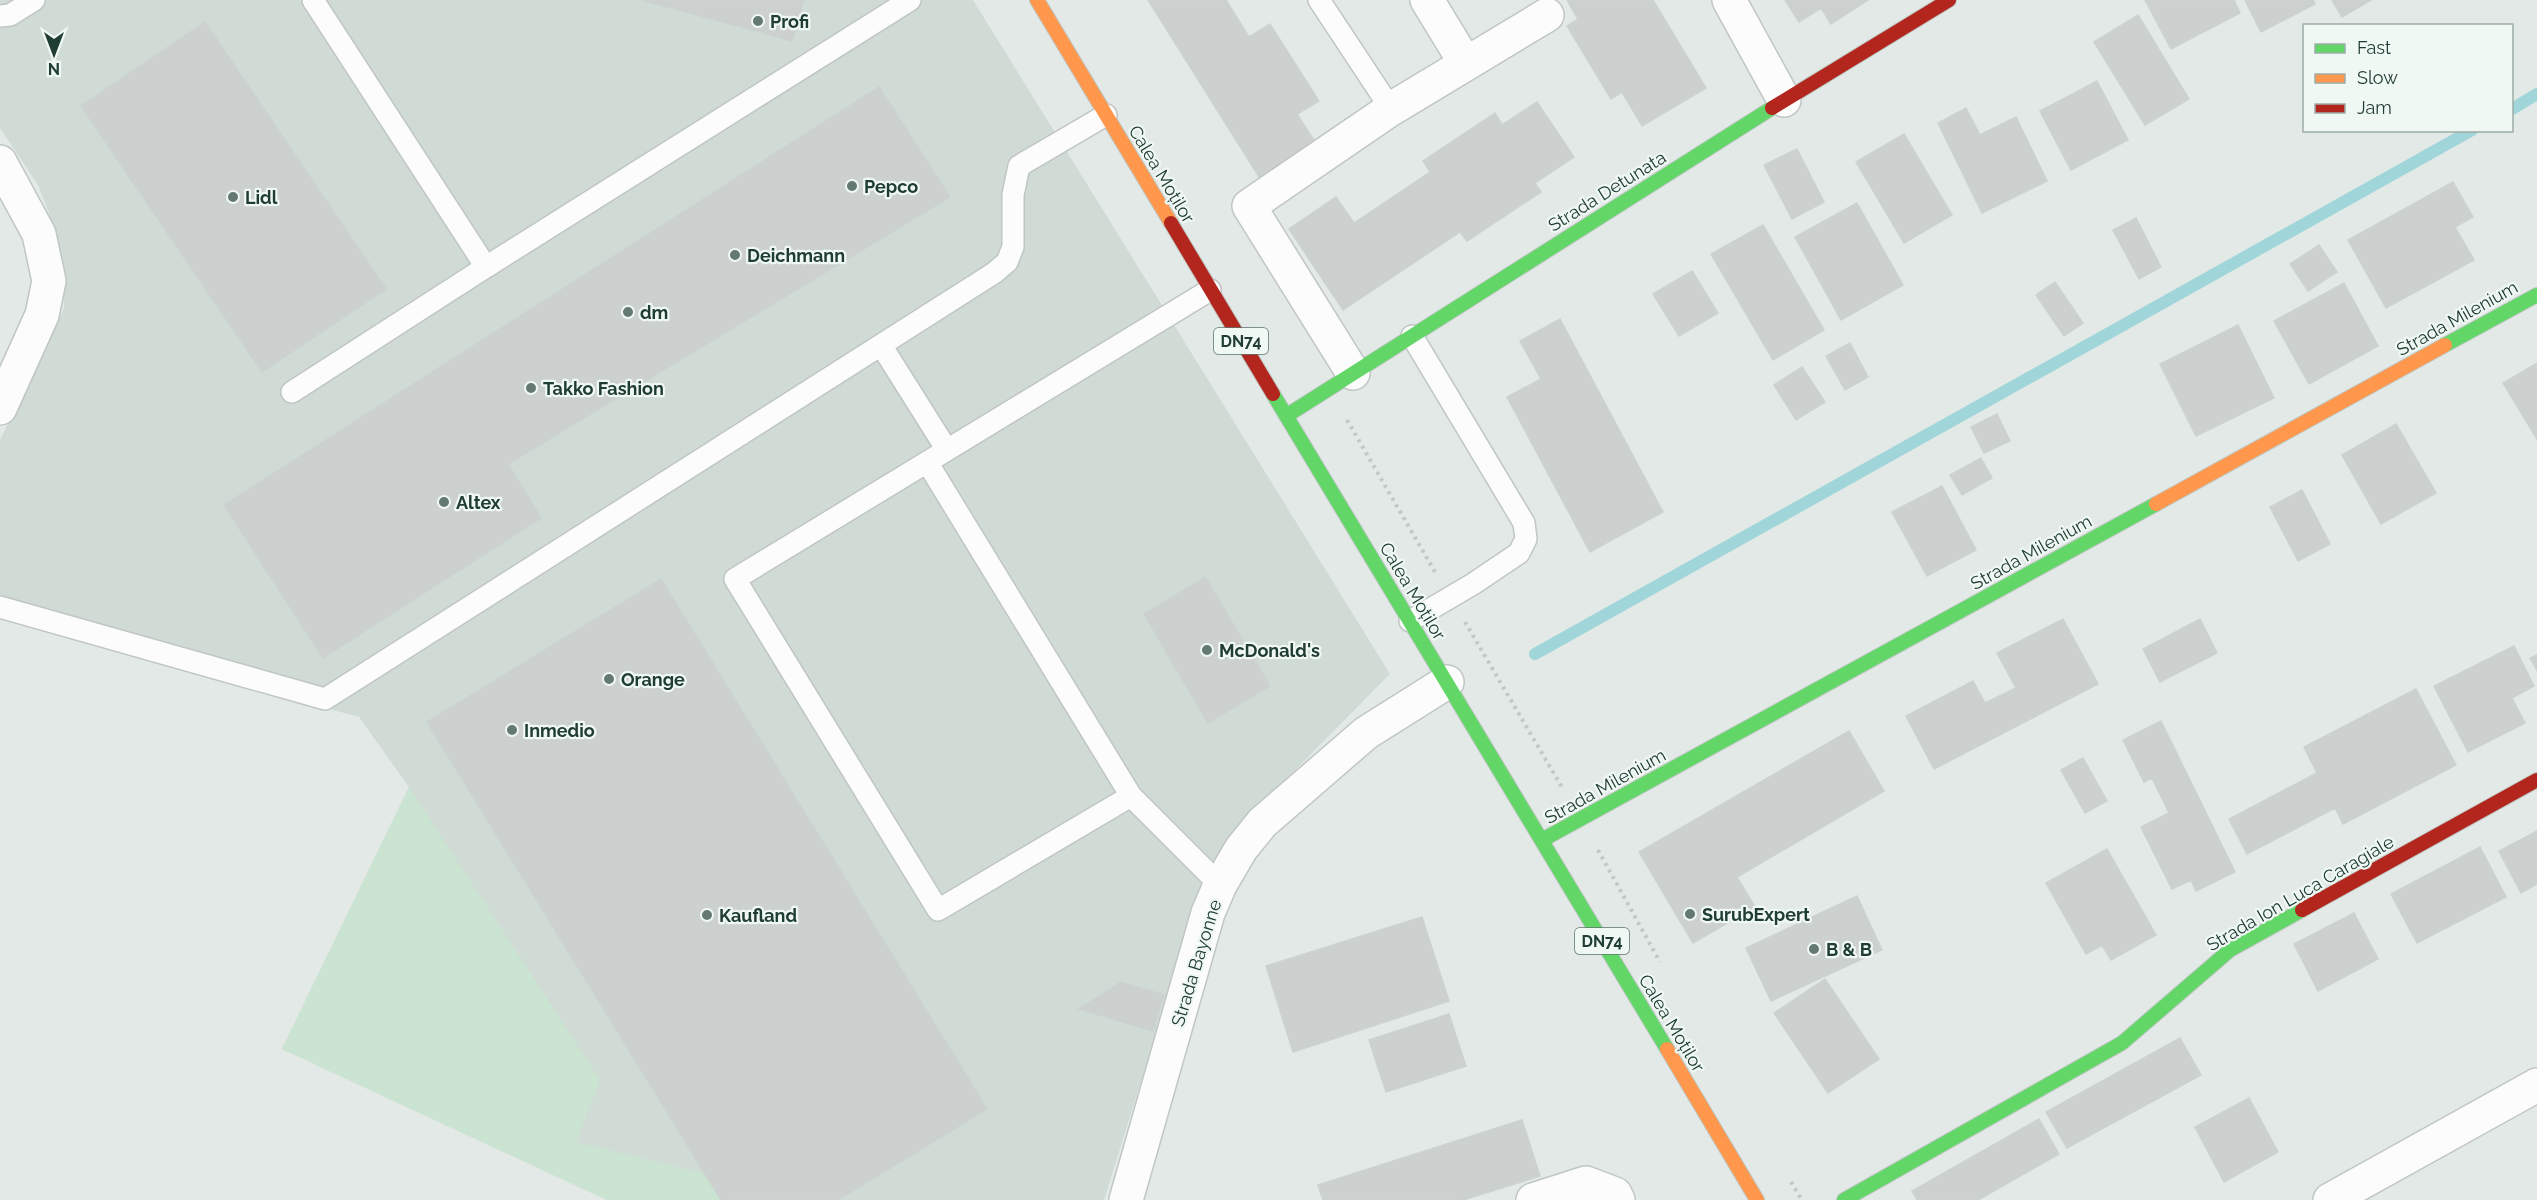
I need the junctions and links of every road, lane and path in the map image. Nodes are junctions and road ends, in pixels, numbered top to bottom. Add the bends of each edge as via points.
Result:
1 (34, 0) edge
2 (313, 0) edge
3 (910, 0) edge
4 (1037, 0) edge
5 (1319, 0) edge
6 (1426, 0) edge
7 (1729, 0) edge
8 (1949, 0) edge
9 (1547, 15) dead end
10 (0, 16) edge
11 (1466, 64) junction
12 (1784, 100) junction
13 (1391, 109) junction
14 (1106, 115) junction
15 (0, 162) edge
16 (486, 267) junction
17 (1210, 290) junction
18 (2537, 295) edge
19 (1412, 336) junction
20 (881, 345) junction
21 (1353, 373) junction
22 (292, 392) dead end
23 (0, 408) edge
24 (1286, 416) junction
25 (947, 450) junction
26 (927, 462) junction
27 (0, 607) edge
28 (1410, 621) junction
29 (1447, 682) junction
30 (2537, 780) edge
31 (1131, 796) junction
32 (1542, 840) junction
33 (1220, 885) junction
34 (2537, 1084) edge
35 (1126, 1200) edge
36 (1533, 1200) edge
37 (1618, 1200) edge
38 (1757, 1200) edge
39 (1844, 1200) edge
40 (2330, 1200) edge

1 - 10 lane via 10,15
2 - 16 lane
3 - 16 lane
4 - 14 street, Calea Moților / DN74
5 - 13 lane
6 - 11 street
7 - 12 street
8 - 12 street, Strada Detunata
9 - 11 street
11 - 13 street
12 - 19 street, Strada Detunata
13 - 21 street via 1249,206
14 - 17 street, Calea Moților / DN74
14 - 20 lane via 1019,166 1013,195 1012,247 1007,262
15 - 23 street via 39,234 49,281 42,315
16 - 22 lane
17 - 24 street, Calea Moților / DN74
17 - 25 lane
18 - 32 street, Strada Milenium
19 - 21 street, Strada Detunata
19 - 28 lane via 1524,523 1526,539 1519,553
20 - 25 lane
20 - 27 lane via 325,699
21 - 24 street, Strada Detunata
24 - 28 street, Calea Moților / DN74
25 - 26 lane
26 - 31 lane
26 - 31 lane via 735,579 793,674 938,910
28 - 29 street, Calea Moților / DN74
29 - 32 street, Calea Moților / DN74
29 - 33 street, Strada Bayonne via 1366,733 1318,772 1262,823
30 - 39 street, Strada Ion Luca Caragiale via 2230,950 2122,1043
31 - 33 lane
32 - 38 street, Calea Moților / DN74
33 - 35 street, Strada Bayonne via 1198,947
34 - 40 street
36 - 37 street via 1586,1183 1615,1194

